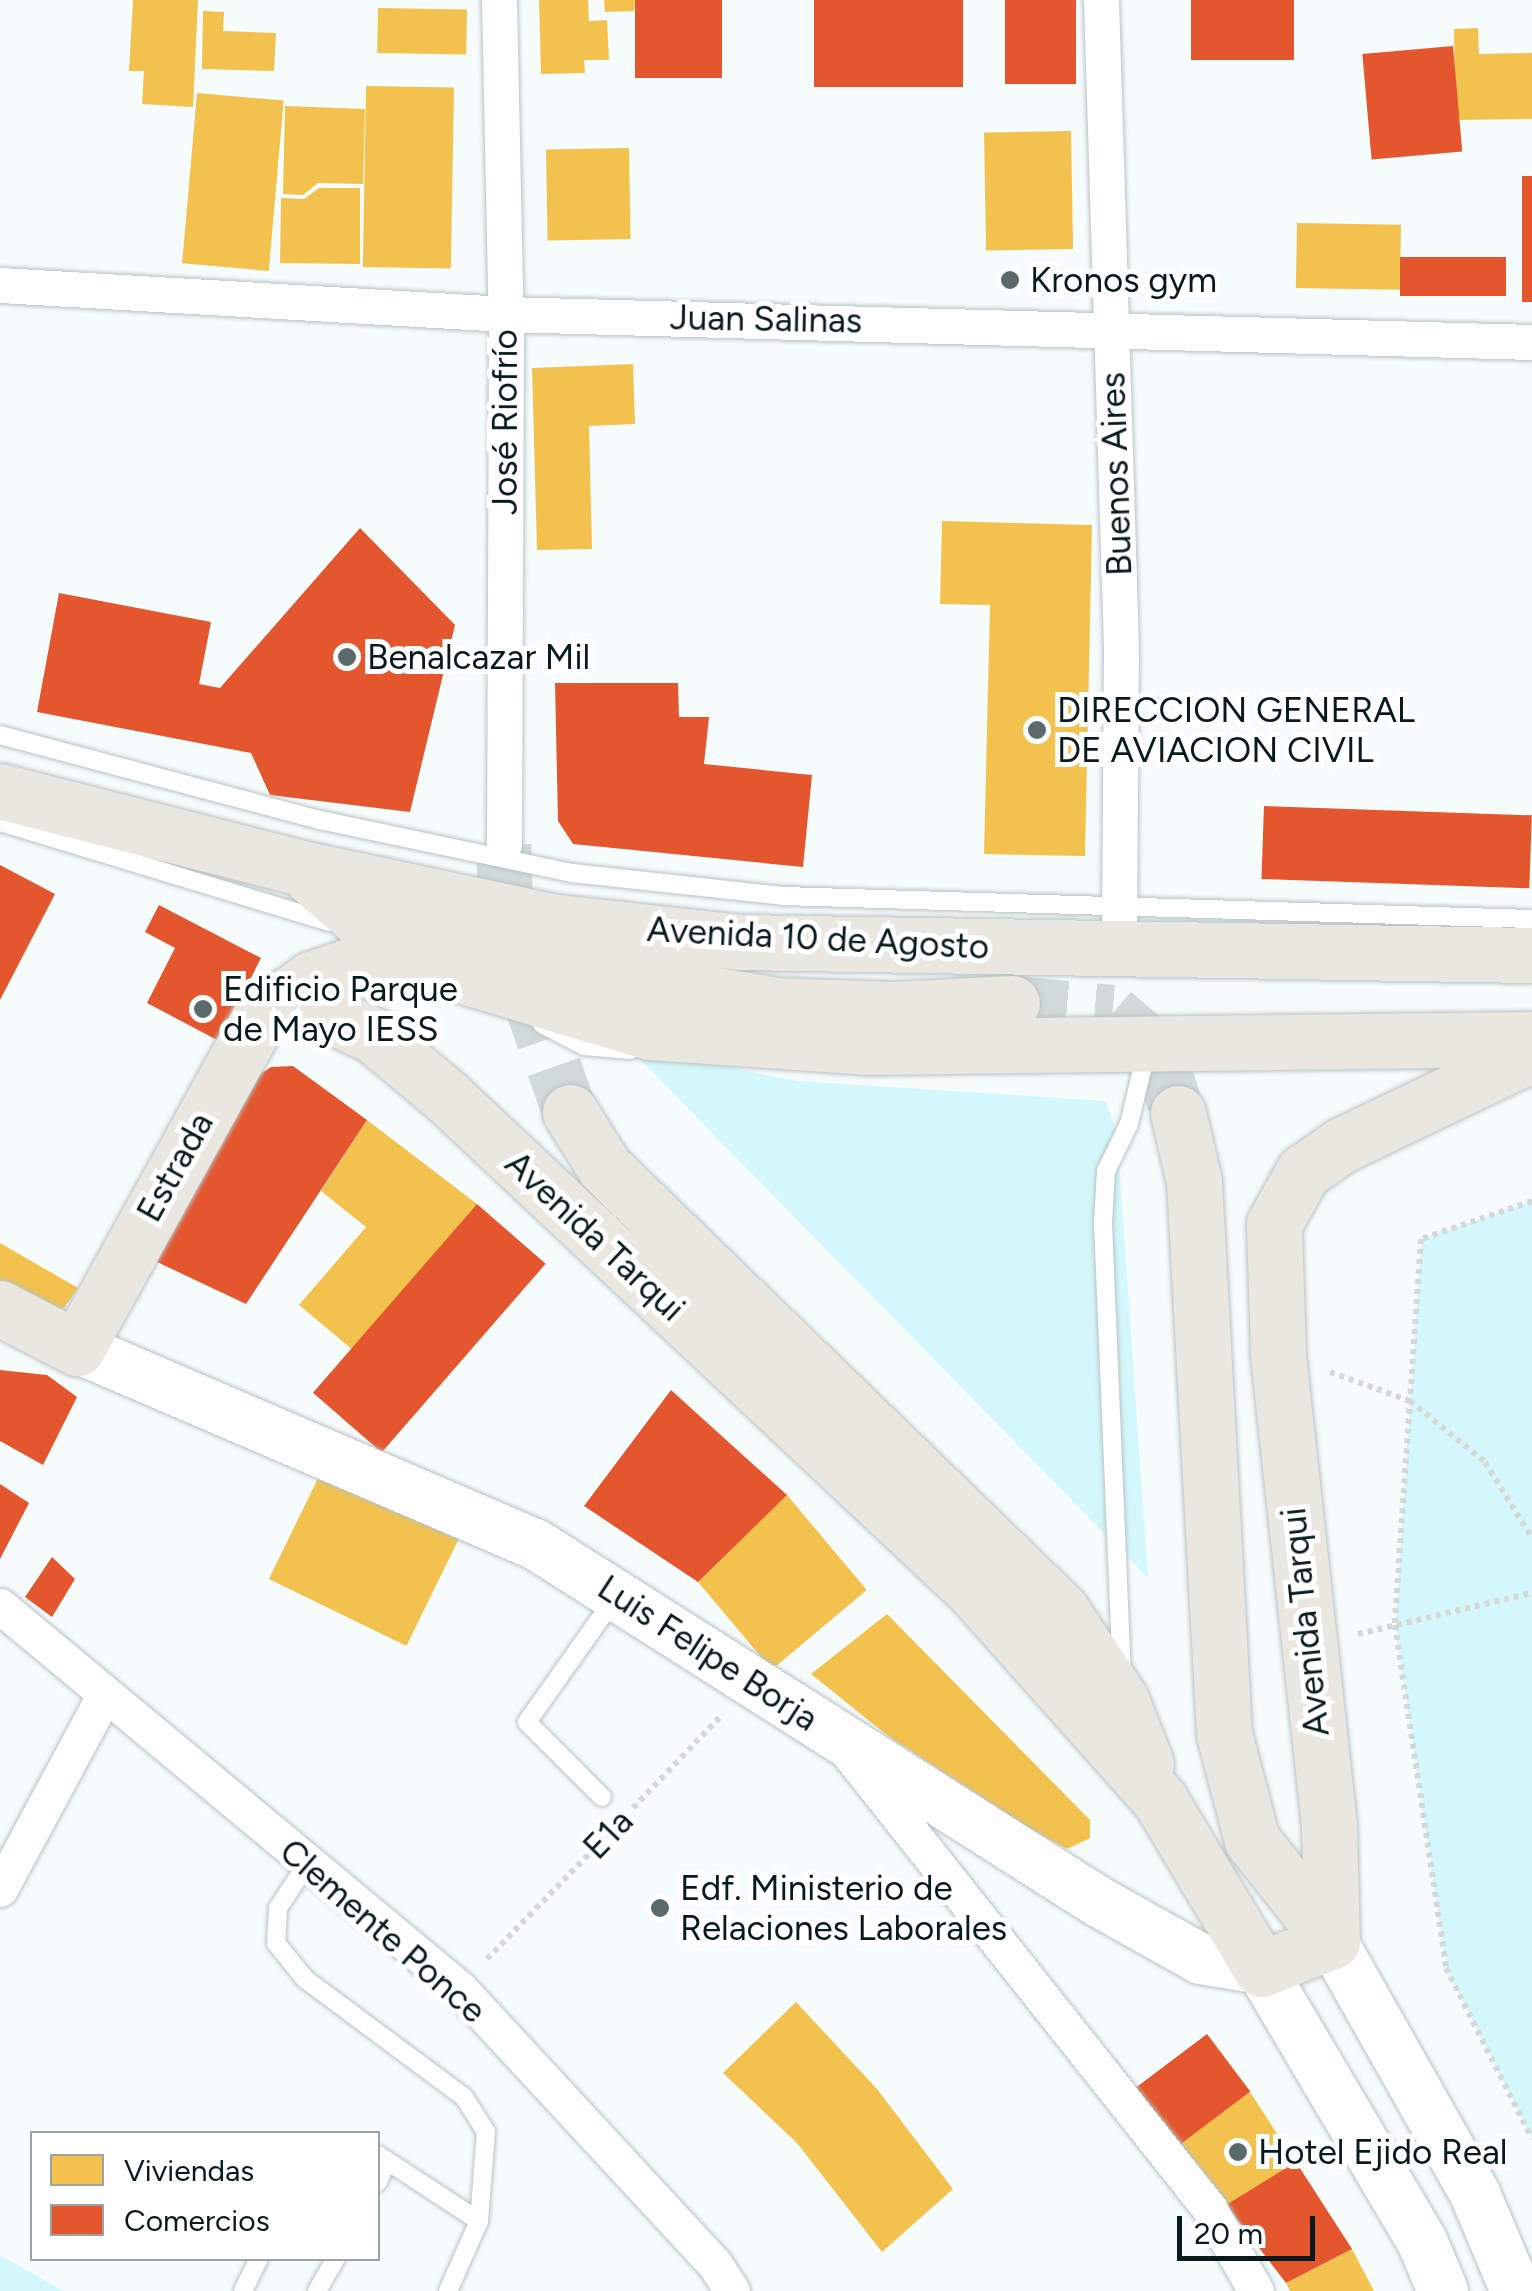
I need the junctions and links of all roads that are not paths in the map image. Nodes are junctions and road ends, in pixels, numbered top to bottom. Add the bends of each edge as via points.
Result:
1 (498, 0) edge
2 (1100, 0) edge
3 (0, 286) edge
4 (505, 314) junction
5 (1111, 326) junction
6 (1532, 342) edge
7 (0, 735) edge
8 (0, 791) edge
9 (0, 822) edge
10 (504, 844) tunnel mouth
11 (300, 868) junction
12 (1532, 918) edge
13 (1120, 928) junction
14 (1532, 955) edge
15 (430, 966) junction
16 (286, 996) junction
17 (1012, 1003) tunnel mouth
18 (1527, 1056) edge
19 (774, 1062) dead end
20 (1456, 1065) dead end
21 (831, 1067) dead end
22 (1142, 1077) junction
23 (570, 1112) tunnel mouth
24 (0, 1308) edge
25 (77, 1348) junction
26 (617, 1594) junction
27 (0, 1606) edge
28 (105, 1694) junction
29 (1121, 1700) junction
30 (834, 1734) junction
31 (602, 1796) dead end
32 (1160, 1800) junction
33 (307, 1864) junction
34 (0, 1889) edge
35 (1332, 1942) junction
36 (1261, 1969) junction
37 (382, 2158) edge
38 (478, 2221) junction
39 (258, 2261) edge
40 (334, 2261) edge
41 (243, 2291) edge
42 (317, 2291) edge
43 (448, 2291) edge
44 (732, 2291) edge
45 (1256, 2291) edge
46 (1443, 2291) edge
47 (1516, 2291) edge

1 - 4 street, José Riofrío
2 - 5 street, Buenos Aires
3 - 4 street, Juan Salinas
4 - 5 street, Juan Salinas
4 - 10 street, José Riofrío
5 - 6 street, Juan Salinas
5 - 13 street, Buenos Aires
7 - 13 lane via 320,820 572,873
8 - 11 main road, Avenida 10 de Agosto
9 - 15 lane via 302,910
11 - 13 main road, Avenida 10 de Agosto via 550,920 739,942
11 - 17 main road via 358,918 469,952 775,1006 892,1010
12 - 13 lane
13 - 14 main road, Avenida 10 de Agosto
15 - 16 main road via 349,966 310,979
15 - 18 main road via 650,1032 868,1047
15 - 19 lane via 584,1046
16 - 25 main road, Estrada via 260,1016
16 - 32 main road, Avenida Tarqui via 373,1035 446,1096 973,1590
18 - 20 lane
18 - 35 main road, Avenida Tarqui via 1342,1145 1303,1172 1274,1224 1278,1352 1329,1824
21 - 22 lane via 1030,1058
22 - 29 lane via 1106,1171 1103,1223 1108,1426 1124,1617
22 - 35 main road via 1194,1181 1224,1734 1252,1840
23 - 29 main road via 605,1168 1061,1610
24 - 25 main road, Luis Felipe Borja
25 - 26 main road, Luis Felipe Borja via 536,1544
26 - 30 main road, Luis Felipe Borja
26 - 31 lane via 527,1722
27 - 28 street, Clemente Ponce
28 - 33 street, Clemente Ponce
28 - 34 street
29 - 32 main road
30 - 36 main road via 1201,1959
30 - 45 street, Luis Felipe Borja via 1209,2208
32 - 36 main road, Avenida Tarqui
33 - 38 lane via 278,1908 276,1943 305,1979 464,2097 486,2132
33 - 44 street, Clemente Ponce via 459,1988
35 - 36 main road
35 - 47 main road, Avenida Tarqui via 1476,2194
36 - 46 main road, Avenida Tarqui via 1422,2241
37 - 38 lane
38 - 43 lane
39 - 41 lane
40 - 42 lane

